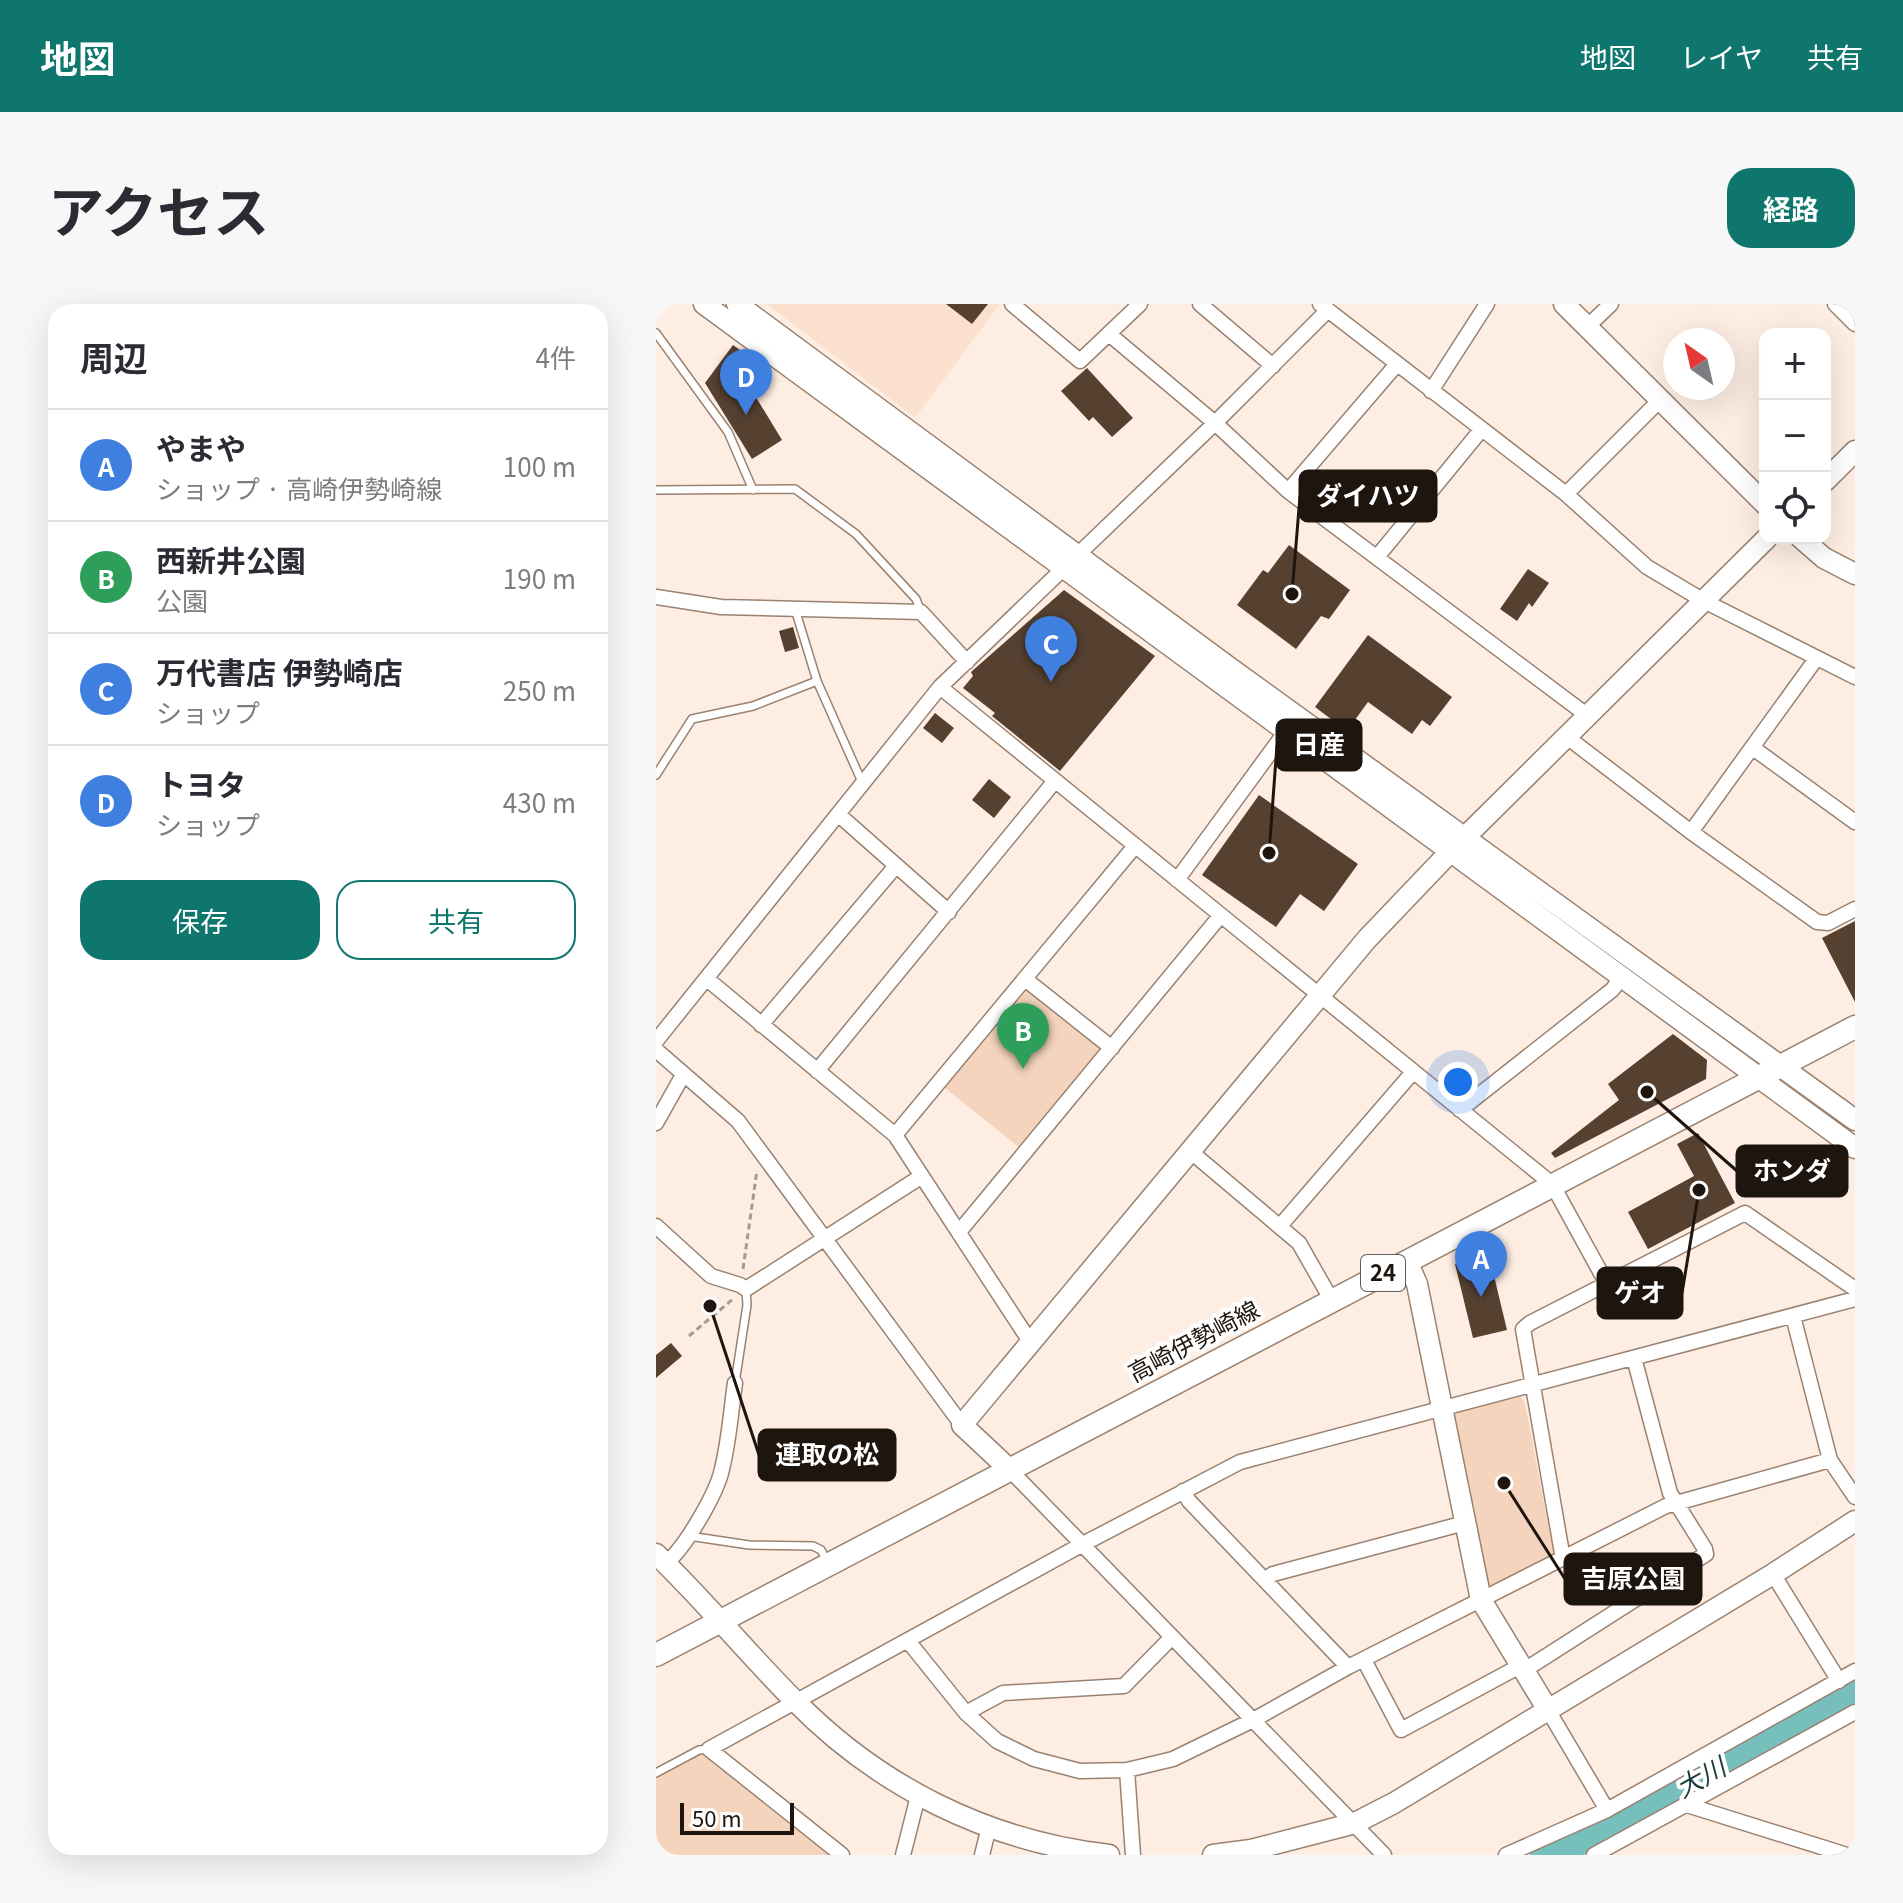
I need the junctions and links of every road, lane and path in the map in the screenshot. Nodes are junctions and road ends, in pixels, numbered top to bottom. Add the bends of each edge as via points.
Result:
1 (704, 304) edge
2 (737, 304) edge
3 (1012, 304) edge
4 (1140, 304) edge
5 (1200, 304) edge
6 (1487, 304) edge
7 (1564, 304) edge
8 (1611, 304) edge
9 (1842, 306) edge
10 (1324, 307) edge
11 (1855, 324) edge
12 (1587, 327) junction
13 (656, 333) edge
14 (1109, 334) junction
15 (1397, 364) junction
16 (1273, 366) junction
17 (1431, 391) junction
18 (1659, 401) junction
19 (1215, 423) junction
20 (1481, 430) junction
21 (1855, 451) edge
22 (1831, 475) edge
23 (656, 490) edge
24 (753, 490) junction
25 (1288, 491) junction
26 (1566, 494) junction
27 (1759, 498) edge
28 (1761, 544) edge
29 (1808, 544) edge
30 (1377, 557) junction
31 (1071, 562) junction
32 (1855, 574) edge
33 (656, 597) edge
34 (1704, 601) junction
35 (795, 609) junction
36 (921, 612) junction
37 (1816, 659) junction
38 (967, 662) junction
39 (1855, 677) edge
40 (817, 681) junction
41 (940, 687) junction
42 (1588, 716) junction
43 (1286, 731) junction
44 (1567, 737) junction
45 (1753, 748) junction
46 (656, 775) edge
47 (1054, 782) junction
48 (862, 784) junction
49 (839, 815) junction
50 (1855, 822) edge
51 (1691, 832) junction
52 (1458, 845) junction
53 (1135, 846) junction
54 (895, 867) junction
55 (1177, 880) junction
56 (1855, 909) edge
57 (949, 912) junction
58 (1221, 915) junction
59 (1622, 977) junction
60 (707, 979) junction
61 (1025, 979) junction
62 (1320, 995) junction
63 (761, 1025) junction
64 (1855, 1027) edge
65 (656, 1041) edge
66 (1112, 1048) junction
67 (656, 1050) edge
68 (1780, 1065) junction
69 (817, 1071) junction
70 (1413, 1072) junction
71 (683, 1075) junction
72 (1757, 1077) junction
73 (1460, 1110) junction
74 (1855, 1120) edge
75 (656, 1123) edge
76 (895, 1135) junction
77 (1855, 1148) edge
78 (1190, 1151) junction
79 (760, 1152) junction
80 (922, 1176) junction
81 (1552, 1184) junction
82 (656, 1226) edge
83 (1280, 1226) junction
84 (959, 1232) junction
85 (824, 1240) junction
86 (1407, 1261) junction
87 (1607, 1284) junction
88 (743, 1287) junction
89 (1855, 1289) edge
90 (1331, 1299) junction
91 (1855, 1299) edge
92 (1793, 1316) junction
93 (689, 1336) dead end
94 (1031, 1343) junction
95 (1634, 1358) junction
96 (735, 1383) joint
97 (1533, 1384) junction
98 (1443, 1409) junction
99 (962, 1425) junction
100 (1830, 1460) junction
101 (1009, 1469) junction
102 (1183, 1491) junction
103 (1855, 1497) edge
104 (1676, 1502) junction
105 (1855, 1521) edge
106 (1465, 1523) junction
107 (689, 1536) junction
108 (1083, 1544) junction
109 (661, 1559) edge
110 (1563, 1559) junction
111 (829, 1563) junction
112 (1773, 1574) junction
113 (1266, 1579) junction
114 (1481, 1600) junction
115 (718, 1621) junction
116 (1171, 1638) junction
117 (908, 1641) junction
118 (656, 1655) edge
119 (1364, 1660) junction
120 (1348, 1667) junction
121 (1522, 1669) junction
122 (1855, 1671) edge
123 (1839, 1681) junction
124 (794, 1701) junction
125 (1548, 1710) junction
126 (1855, 1712) edge
127 (966, 1713) junction
128 (1253, 1720) junction
129 (709, 1749) junction
130 (1127, 1770) junction
131 (656, 1773) edge
132 (918, 1796) junction
133 (1687, 1805) junction
134 (1607, 1810) junction
135 (1355, 1823) junction
136 (989, 1827) junction
137 (842, 1855) edge
138 (903, 1855) edge
139 (982, 1855) edge
140 (1109, 1855) edge
141 (1133, 1855) edge
142 (1213, 1855) edge
143 (1384, 1855) edge
144 (1506, 1855) edge
145 (1594, 1855) edge
146 (1847, 1855) edge

1 - 31 street
2 - 31 street
3 - 14 street via 1080,361
4 - 14 street
5 - 16 street
6 - 17 street
7 - 12 street
8 - 12 street
9 - 11 street
10 - 15 street
10 - 16 street
12 - 18 street
13 - 24 lane via 728,432
14 - 19 street
15 - 17 street
15 - 25 street
16 - 19 street
17 - 20 street
18 - 26 street
18 - 27 street
19 - 25 street
19 - 31 street
20 - 26 street
20 - 30 street
21 - 22 street
23 - 24 lane
24 - 36 lane via 795,489 807,497 856,534 916,599
25 - 30 street
26 - 34 street via 1647,567
28 - 34 street
29 - 32 street
30 - 42 street
31 - 38 street
31 - 43 street
31 - 52 street
33 - 35 street via 721,607
34 - 37 street
34 - 42 street
35 - 36 street
35 - 40 lane
36 - 38 street
37 - 39 street
37 - 45 street
38 - 41 street
40 - 46 lane via 753,706 692,719
40 - 48 lane
41 - 47 street
41 - 48 street
42 - 44 street
43 - 52 street
43 - 55 street
44 - 51 street
44 - 52 street
45 - 50 street
45 - 51 street
47 - 53 street
47 - 57 street
48 - 49 street
49 - 54 street
49 - 60 street
51 - 56 street via 1817,922 1828,923
52 - 59 street
52 - 62 street
52 - 68 street
53 - 55 street
53 - 61 street
54 - 57 street
54 - 63 street
55 - 58 street
57 - 69 street
58 - 62 street
58 - 66 street
59 - 72 street
59 - 73 street
60 - 63 street
60 - 65 street
61 - 66 street
61 - 76 street
62 - 70 street
62 - 78 street
63 - 69 street
64 - 68 main road, 24
66 - 84 street
67 - 71 street
68 - 72 main road, 24
68 - 74 street
69 - 76 street
70 - 73 street
70 - 83 street
71 - 75 street
71 - 79 street via 738,1121
72 - 77 street
72 - 81 main road, 高崎伊勢崎線 / 24
73 - 81 street
76 - 80 street
78 - 83 street
78 - 94 street
79 - 85 street
79 - 88 path
80 - 84 street
80 - 85 street
81 - 86 main road, 高崎伊勢崎線 / 24
81 - 87 street
82 - 88 street via 711,1276
83 - 90 street via 1305,1250
84 - 94 street
85 - 88 street
85 - 99 street
86 - 90 main road, 高崎伊勢崎線 / 24
86 - 98 street via 1417,1284
87 - 89 street via 1745,1213
87 - 97 street via 1523,1329
88 - 93 path
88 - 96 lane via 747,1305
90 - 101 main road, 高崎伊勢崎線 / 24
91 - 92 street
92 - 95 street
92 - 100 street
94 - 99 street
95 - 97 street
95 - 104 street
96 - 107 street via 722,1471
97 - 98 street
97 - 110 street
98 - 102 street via 1240,1462
98 - 106 street
99 - 101 street
100 - 103 street
100 - 104 street
101 - 108 street
101 - 111 main road, 高崎伊勢崎線 / 24
102 - 108 street
102 - 113 street
104 - 110 street
104 - 121 street via 1706,1554
105 - 112 street
106 - 113 street
106 - 114 street
107 - 109 street via 678,1553
107 - 111 lane via 749,1545 813,1546
108 - 116 street
108 - 117 street
109 - 115 street
110 - 114 street
111 - 115 main road, 高崎伊勢崎線 / 24
112 - 123 street
112 - 125 street
113 - 120 street
114 - 119 street
114 - 121 street
115 - 118 main road, 高崎伊勢崎線 / 24
115 - 124 street
116 - 127 street via 1124,1686 1003,1693
116 - 128 street
117 - 124 street
117 - 127 street
119 - 120 street
119 - 121 street via 1401,1730
120 - 128 street
121 - 125 street
122 - 123 street
123 - 134 street
124 - 129 street
124 - 132 street via 873,1769
125 - 134 street
125 - 135 street
126 - 133 street
127 - 130 street via 997,1741 1034,1759 1080,1771
128 - 130 street via 1173,1759
128 - 135 street
129 - 131 lane
129 - 137 street
130 - 141 street
132 - 136 street
132 - 138 street
133 - 145 street
133 - 146 street
134 - 144 street
135 - 142 street
135 - 143 street
136 - 139 street
136 - 140 street via 1067,1850

